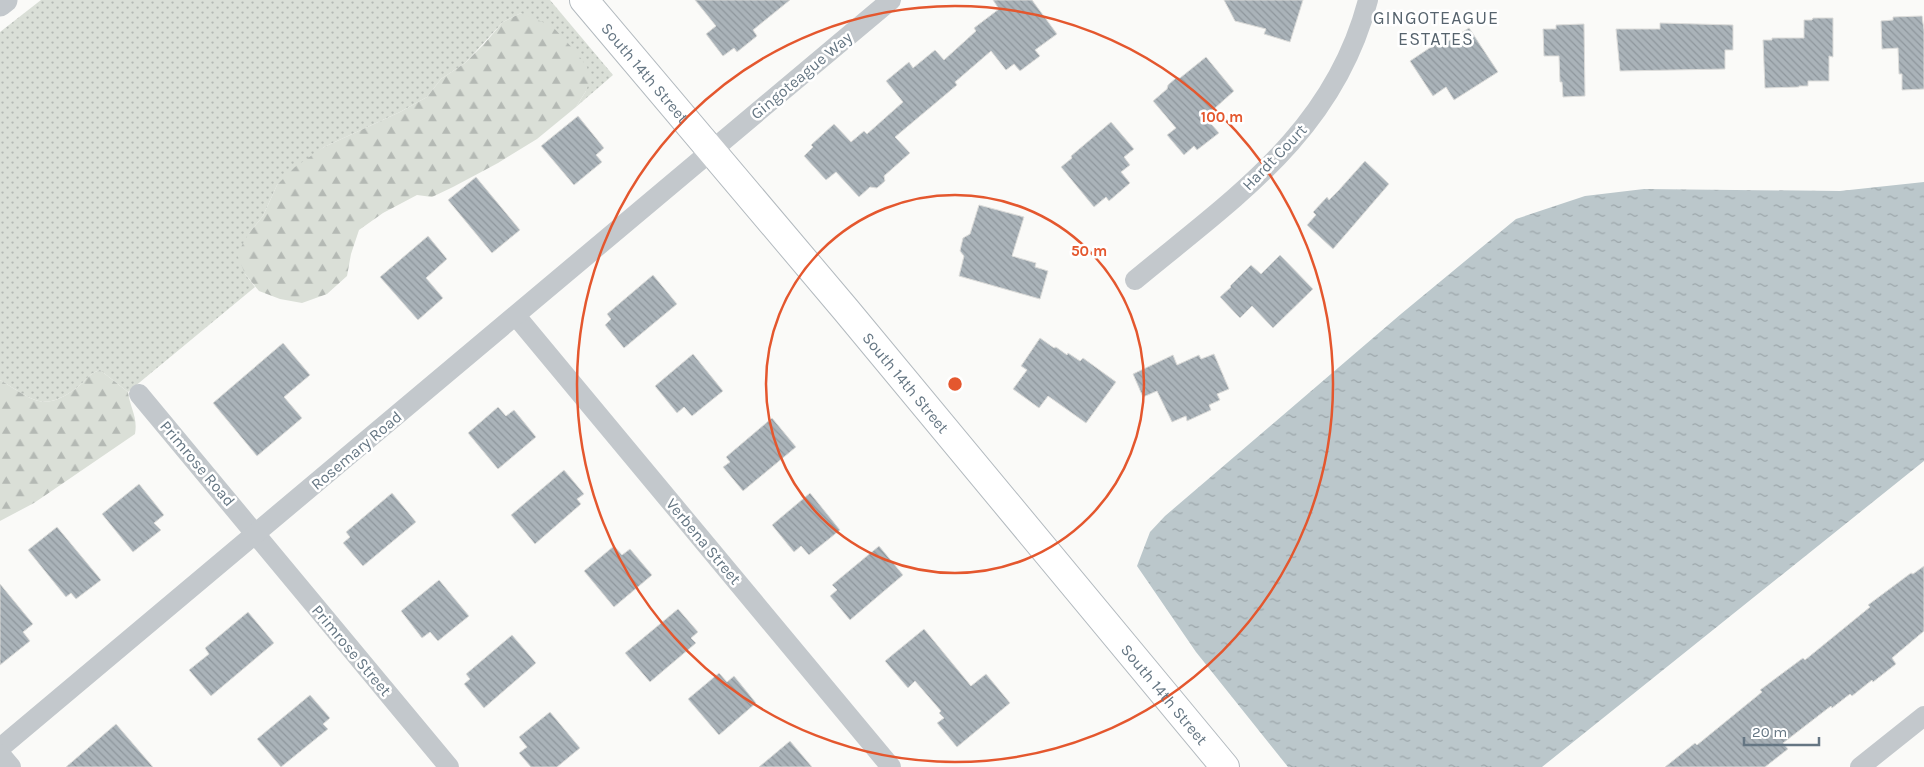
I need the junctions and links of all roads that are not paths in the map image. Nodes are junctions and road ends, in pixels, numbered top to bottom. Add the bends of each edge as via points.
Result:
1 (5, 0) edge
2 (584, 0) edge
3 (891, 0) edge
4 (1368, 0) edge
5 (0, 4) edge
6 (711, 151) junction
7 (1135, 280) dead end
8 (516, 316) junction
9 (139, 394) dead end
10 (256, 534) junction
11 (1924, 716) edge
12 (0, 748) edge
13 (0, 754) edge
14 (11, 767) edge
15 (449, 767) edge
16 (892, 767) edge
17 (1225, 767) edge
18 (1860, 767) edge

1 - 5 street
2 - 6 main road, South 14th Street
3 - 6 street, Gingoteague Way
4 - 7 street, Hardt Court via 1353,45 1337,78 1303,130 1258,178
6 - 8 street, Rosemary Road
6 - 17 main road, South 14th Street
8 - 10 street, Rosemary Road
8 - 16 street, Verbena Street
9 - 10 street, Primrose Road
10 - 12 street, Rosemary Road
10 - 15 street, Primrose Street
11 - 18 street
13 - 14 street

